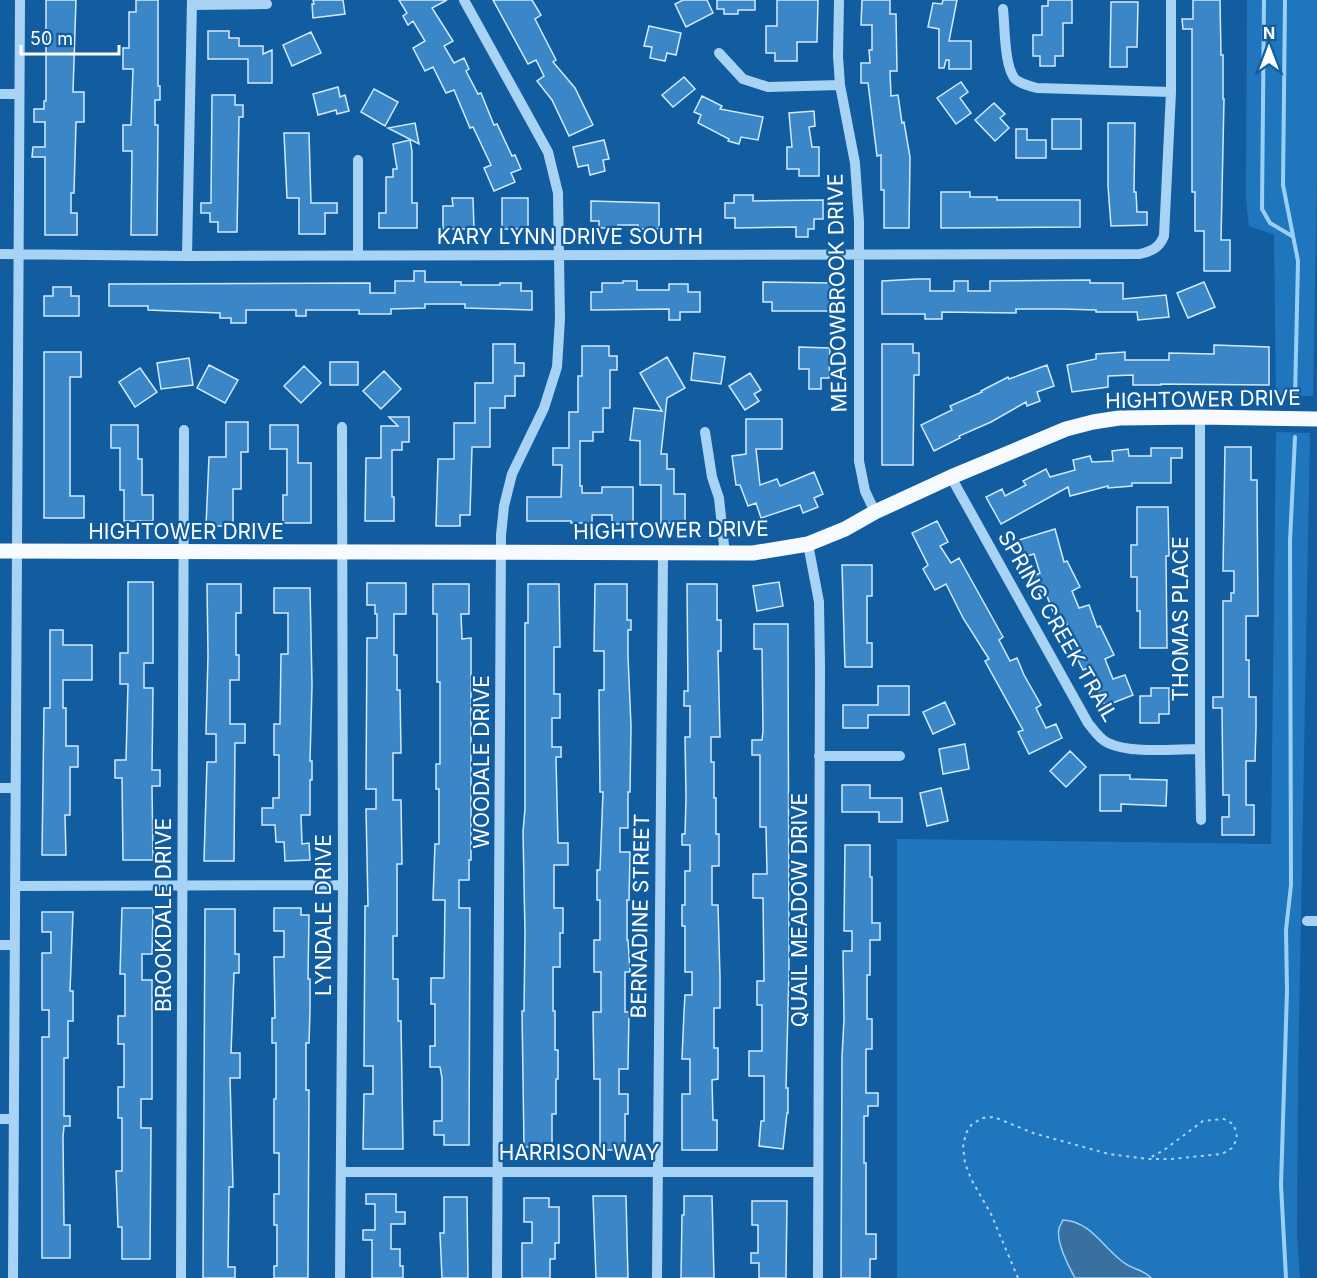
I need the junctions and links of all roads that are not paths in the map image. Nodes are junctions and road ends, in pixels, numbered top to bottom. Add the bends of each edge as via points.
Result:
1 (20, 0) edge
2 (464, 0) edge
3 (839, 0) edge
4 (1171, 0) edge
5 (192, 3) edge
6 (267, 4) dead end
7 (1003, 9) dead end
8 (719, 52) dead end
9 (840, 85) junction
10 (1171, 92) junction
11 (0, 94) edge
12 (19, 94) junction
13 (358, 160) dead end
14 (859, 253) junction
15 (0, 254) edge
16 (18, 254) junction
17 (187, 256) junction
18 (358, 256) junction
19 (559, 256) junction
20 (1200, 417) junction
21 (1314, 419) edge
22 (342, 427) dead end
23 (184, 430) dead end
24 (705, 432) dead end
25 (951, 477) junction
26 (875, 512) junction
27 (808, 544) junction
28 (0, 551) edge
29 (17, 552) junction
30 (184, 552) junction
31 (342, 553) junction
32 (501, 554) junction
33 (663, 554) junction
34 (725, 555) junction
35 (1200, 749) junction
36 (819, 756) junction
37 (900, 756) dead end
38 (0, 788) edge
39 (15, 788) junction
40 (1201, 820) dead end
41 (183, 885) junction
42 (343, 885) junction
43 (15, 886) junction
44 (0, 945) edge
45 (14, 945) junction
46 (0, 1119) edge
47 (14, 1119) junction
48 (341, 1172) junction
49 (498, 1172) junction
50 (658, 1172) junction
51 (818, 1172) junction
52 (13, 1278) edge
53 (181, 1278) edge
54 (340, 1278) edge
55 (497, 1278) edge
56 (657, 1278) edge
57 (818, 1278) edge

1 - 12 street
2 - 19 street, WOODALE DRIVE via 548,152 558,193
3 - 9 street, MEADOWBROOK DRIVE
4 - 10 street
5 - 6 street
5 - 17 street
7 - 10 street via 1008,60 1020,83 1037,88
8 - 9 street via 743,79 768,87
9 - 14 street, MEADOWBROOK DRIVE via 855,163
10 - 14 street, KARY LYNN DRIVE SOUTH via 1164,236 1153,251
11 - 12 street
12 - 16 street
13 - 18 street
14 - 19 street, KARY LYNN DRIVE SOUTH
14 - 26 street, MEADOWBROOK DRIVE via 858,461
15 - 16 street, KARY LYNN DRIVE SOUTH
16 - 17 street, KARY LYNN DRIVE SOUTH
16 - 29 street
17 - 18 street, KARY LYNN DRIVE SOUTH
18 - 19 street, KARY LYNN DRIVE SOUTH
19 - 32 street, WOODALE DRIVE via 557,367 544,408 512,474 504,506
20 - 21 main road, HIGHTOWER DRIVE
20 - 25 main road, HIGHTOWER DRIVE via 1093,422 1066,429
20 - 35 street, THOMAS PLACE
22 - 31 street, LYNDALE DRIVE
23 - 30 street, BROOKDALE DRIVE
24 - 34 street via 719,498
25 - 26 main road, HIGHTOWER DRIVE
25 - 35 street, SPRING CREEK TRAIL via 1082,713 1098,735 1119,747
26 - 27 main road, HIGHTOWER DRIVE
27 - 34 main road, HIGHTOWER DRIVE
27 - 36 street, QUAIL MEADOW DRIVE via 819,602
28 - 29 main road, HIGHTOWER DRIVE
29 - 30 main road, HIGHTOWER DRIVE
29 - 39 street
30 - 31 main road, HIGHTOWER DRIVE
30 - 41 street, BROOKDALE DRIVE
31 - 32 main road, HIGHTOWER DRIVE
31 - 42 street, LYNDALE DRIVE
32 - 33 main road, HIGHTOWER DRIVE
32 - 49 street, WOODALE DRIVE
33 - 34 main road, HIGHTOWER DRIVE
33 - 50 street, BERNADINE STREET
35 - 40 street, THOMAS PLACE
36 - 37 street
36 - 51 street, QUAIL MEADOW DRIVE
38 - 39 street
39 - 43 street
41 - 42 street
41 - 43 street
41 - 53 street, BROOKDALE DRIVE
42 - 48 street, LYNDALE DRIVE
43 - 45 street
44 - 45 street
45 - 47 street
46 - 47 street
47 - 52 street
48 - 49 street, HARRISON WAY
48 - 54 street, LYNDALE DRIVE
49 - 50 street, HARRISON WAY
49 - 55 street, WOODALE DRIVE
50 - 51 street, HARRISON WAY
50 - 56 street, BERNADINE STREET
51 - 57 street, QUAIL MEADOW DRIVE

